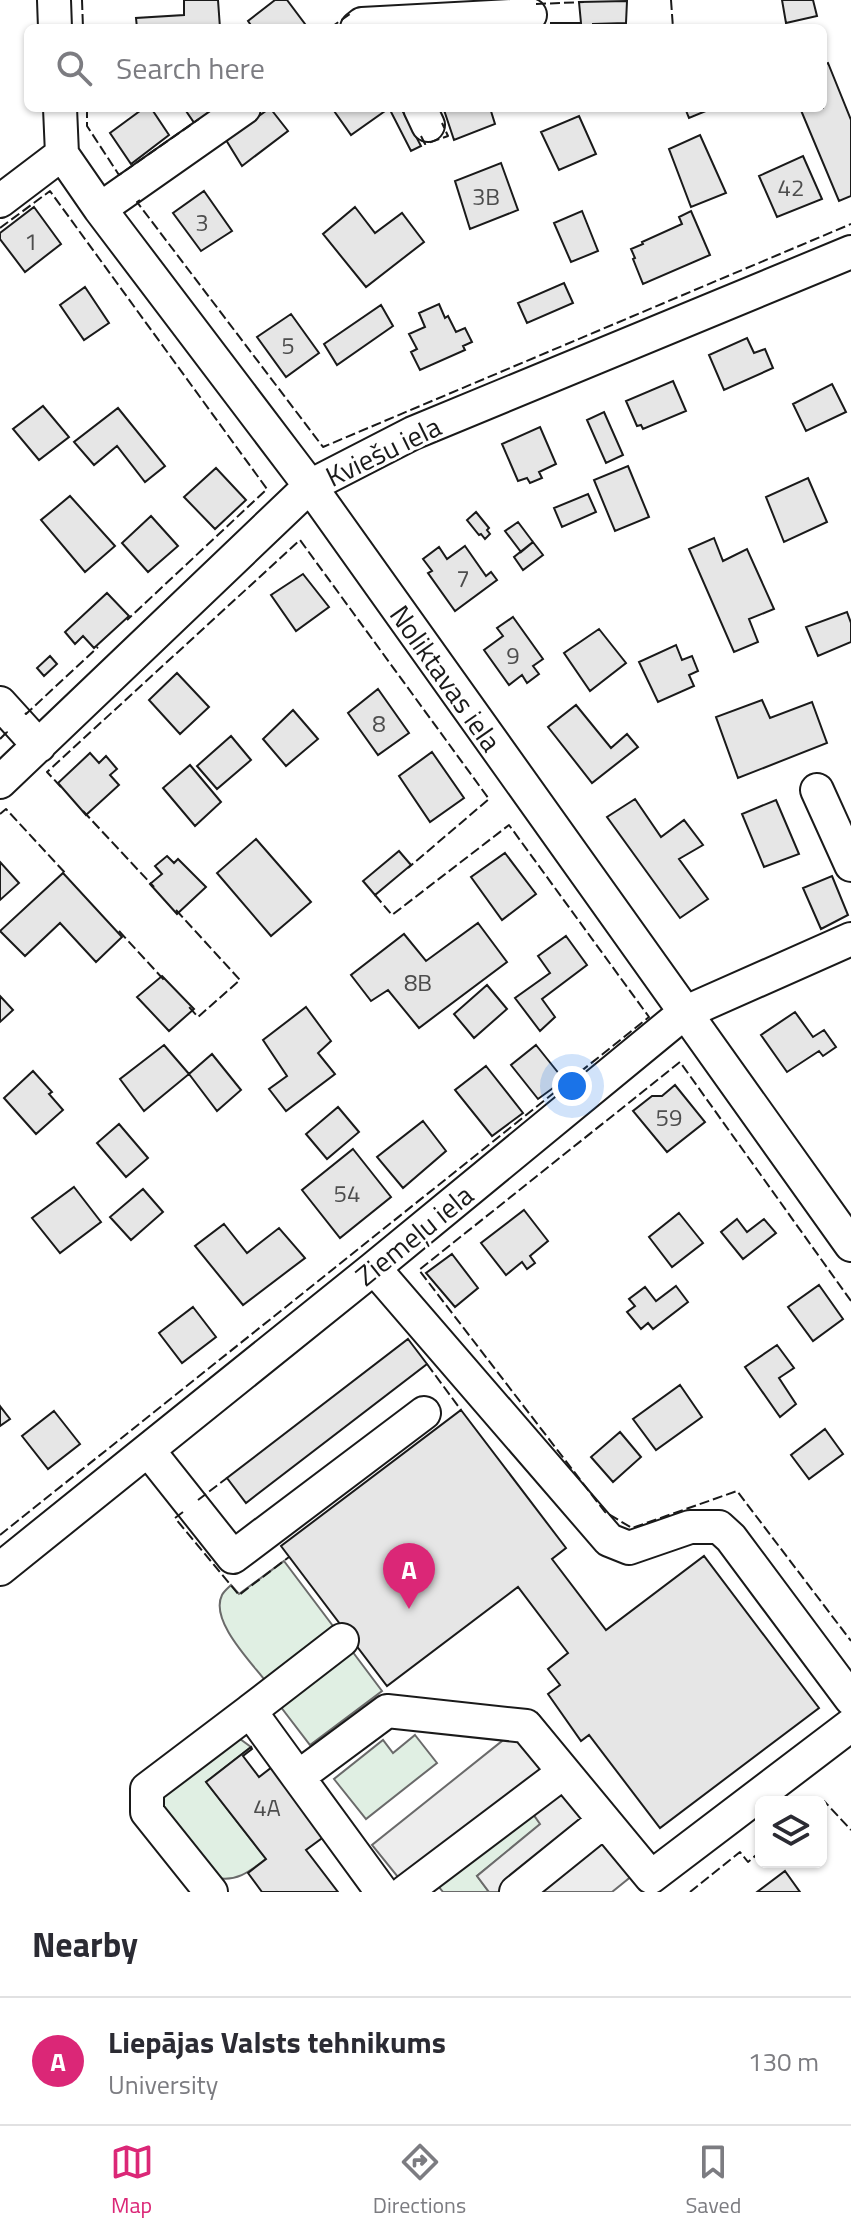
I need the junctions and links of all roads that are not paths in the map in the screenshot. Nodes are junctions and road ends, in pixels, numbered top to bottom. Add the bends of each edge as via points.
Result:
1 (54, 0) edge
2 (530, 15) dead end
3 (55, 24) edge
4 (402, 24) edge
5 (60, 112) edge
6 (238, 112) edge
7 (62, 154) junction
8 (0, 201) edge
9 (100, 209) junction
10 (851, 252) edge
11 (310, 486) junction
12 (0, 703) edge
13 (39, 746) junction
14 (0, 782) edge
15 (817, 790) dead end
16 (851, 865) edge
17 (851, 939) edge
18 (684, 1013) junction
19 (851, 1245) edge
20 (374, 1268) junction
21 (424, 1413) dead end
22 (148, 1450) junction
23 (0, 1569) edge
24 (342, 1640) dead end
25 (851, 1699) edge
26 (250, 1711) junction
27 (851, 1725) edge
28 (564, 1772) junction
29 (298, 1777) junction
30 (604, 1821) junction
31 (211, 1892) edge
32 (382, 1892) edge
33 (405, 1892) edge
34 (516, 1892) edge

1 - 3 street
2 - 4 street
5 - 7 street
6 - 9 street
7 - 8 street
7 - 9 street, Noliktavas iela
9 - 11 street, Noliktavas iela
10 - 11 street, Kviešu iela via 413,433
11 - 13 street, Kviešu iela
11 - 18 street, Noliktavas iela
12 - 13 street
13 - 14 street, Kviešu iela
15 - 16 street
17 - 18 street, Ziemeļu iela
18 - 19 street, Noliktavas iela
18 - 20 street, Ziemeļu iela
20 - 22 street, Ziemeļu iela
20 - 25 street via 609,1540 629,1548 690,1527 719,1527
21 - 22 street via 233,1557
22 - 23 street, Ziemeļu iela
24 - 26 street
26 - 29 street
26 - 31 street via 147,1789 147,1812
27 - 30 street via 651,1877
28 - 29 street via 526,1726 387,1711
28 - 30 street
28 - 33 street
29 - 32 street
30 - 34 street

